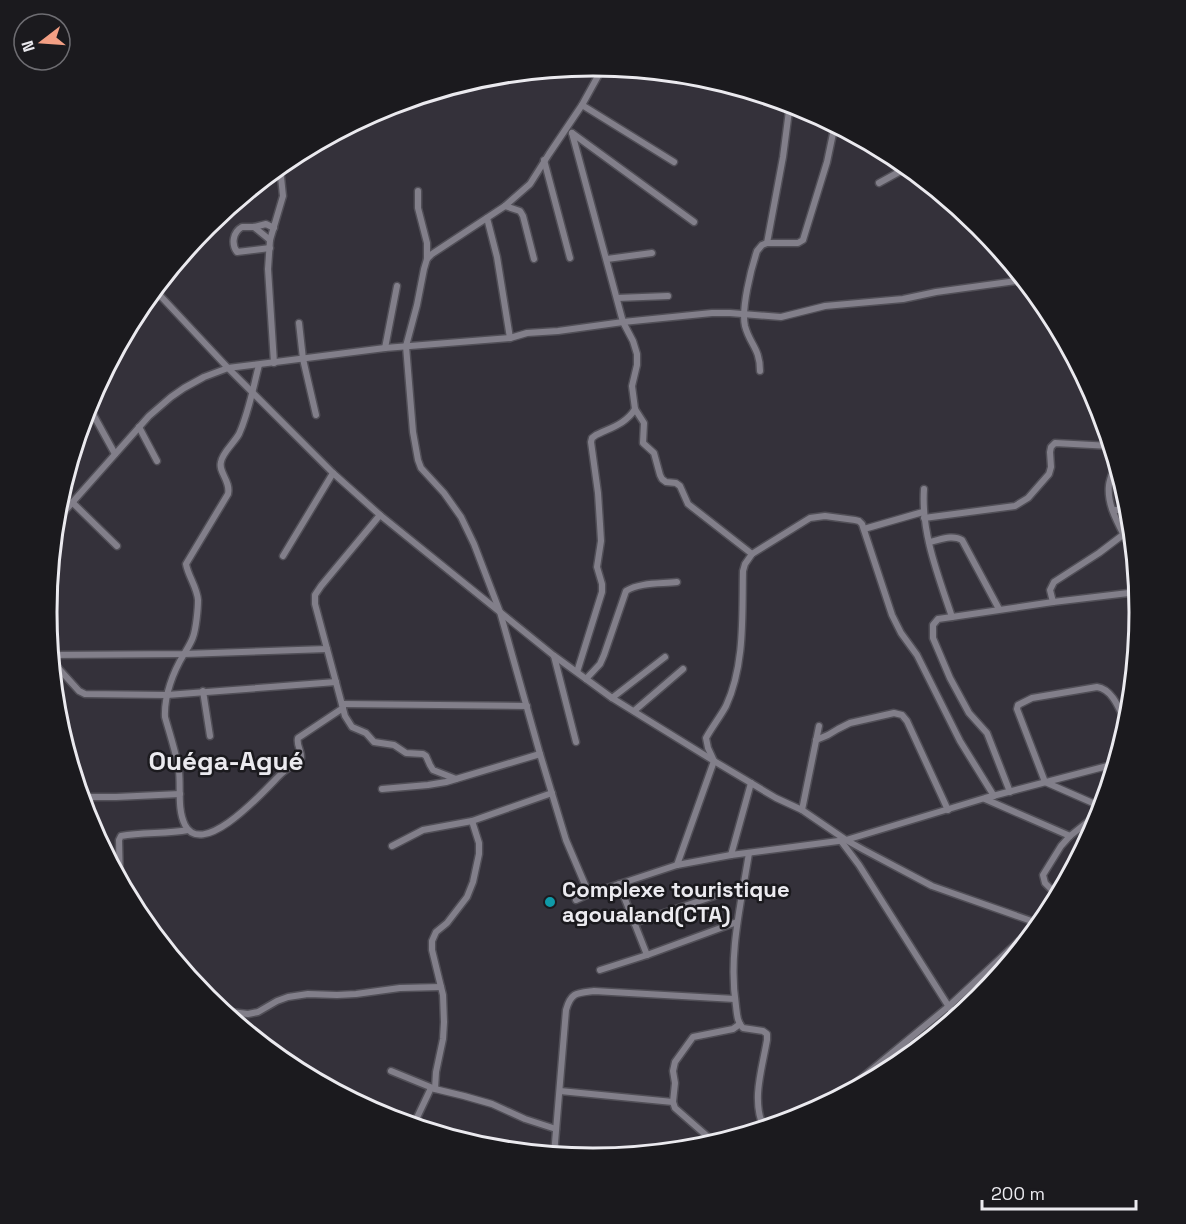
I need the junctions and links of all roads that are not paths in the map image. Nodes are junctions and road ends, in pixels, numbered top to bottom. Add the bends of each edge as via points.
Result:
1 (598, 76) edge
2 (582, 105) junction
3 (789, 113) edge
4 (569, 131) junction
5 (833, 133) edge
6 (544, 160) junction
7 (674, 162) dead end
8 (899, 172) edge
9 (281, 177) dead end
10 (879, 183) dead end
11 (418, 190) dead end
12 (505, 206) junction
13 (487, 218) junction
14 (694, 222) dead end
15 (254, 227) junction
16 (274, 228) junction
17 (270, 240) junction
18 (766, 243) junction
19 (270, 248) junction
20 (652, 253) dead end
21 (570, 258) dead end
22 (427, 259) junction
23 (607, 259) junction
24 (534, 260) dead end
25 (1014, 281) edge
26 (397, 286) dead end
27 (161, 296) edge
28 (668, 296) dead end
29 (617, 298) junction
30 (743, 314) junction
31 (623, 322) junction
32 (299, 323) dead end
33 (510, 338) junction
34 (406, 346) junction
35 (385, 348) junction
36 (303, 359) junction
37 (274, 363) junction
38 (259, 365) junction
39 (228, 368) junction
40 (760, 371) dead end
41 (252, 392) junction
42 (635, 410) junction
43 (316, 415) dead end
44 (94, 417) edge
45 (139, 427) junction
46 (1103, 446) edge
47 (116, 454) junction
48 (157, 461) dead end
49 (333, 473) junction
50 (1112, 476) edge
51 (924, 489) dead end
52 (73, 503) junction
53 (67, 510) edge
54 (1113, 510) junction
55 (1119, 510) edge
56 (380, 515) junction
57 (924, 515) junction
58 (864, 529) junction
59 (1122, 530) edge
60 (1123, 535) edge
61 (929, 542) junction
62 (117, 546) dead end
63 (752, 554) junction
64 (283, 556) dead end
65 (678, 582) dead end
66 (1128, 593) edge
67 (1053, 602) junction
68 (999, 609) junction
69 (500, 612) junction
70 (952, 616) junction
71 (327, 649) junction
72 (184, 654) junction
73 (553, 656) junction
74 (59, 657) edge
75 (665, 657) dead end
76 (60, 668) edge
77 (683, 669) dead end
78 (577, 672) junction
79 (586, 679) junction
80 (336, 682) junction
81 (203, 691) junction
82 (167, 695) junction
83 (612, 698) junction
84 (342, 706) junction
85 (526, 706) junction
86 (634, 711) junction
87 (1120, 711) edge
88 (819, 726) dead end
89 (210, 736) dead end
90 (816, 740) junction
91 (576, 742) dead end
92 (540, 754) junction
93 (714, 761) junction
94 (1106, 766) edge
95 (456, 779) junction
96 (1045, 782) junction
97 (751, 783) junction
98 (382, 789) dead end
99 (1010, 792) junction
100 (552, 793) junction
101 (180, 794) junction
102 (994, 796) junction
103 (90, 797) edge
104 (985, 798) junction
105 (1093, 803) edge
106 (802, 810) junction
107 (948, 810) junction
108 (472, 821) junction
109 (1084, 825) edge
110 (188, 830) junction
111 (1070, 836) junction
112 (843, 841) junction
113 (392, 846) dead end
114 (749, 854) junction
115 (731, 855) junction
116 (120, 863) edge
117 (677, 865) junction
118 (620, 884) junction
119 (744, 886) junction
120 (1051, 889) edge
121 (589, 894) junction
122 (576, 900) dead end
123 (1031, 921) edge
124 (737, 922) junction
125 (634, 923) junction
126 (1006, 953) edge
127 (647, 955) junction
128 (600, 970) dead end
129 (441, 987) junction
130 (735, 999) junction
131 (949, 1006) junction
132 (951, 1010) edge
133 (238, 1013) edge
134 (740, 1024) junction
135 (886, 1061) edge
136 (391, 1071) dead end
137 (433, 1089) junction
138 (560, 1091) junction
139 (673, 1102) junction
140 (417, 1118) edge
141 (761, 1121) edge
142 (556, 1129) junction
143 (707, 1136) edge
144 (555, 1147) edge

1 - 2 street
2 - 4 street
2 - 7 street
3 - 18 street
4 - 6 street
4 - 14 street
4 - 23 street
5 - 18 street via 803,240
6 - 12 street via 530,184
6 - 21 street
8 - 10 street
9 - 16 street via 283,196
11 - 22 street via 418,208 428,243
12 - 13 street
12 - 24 street via 523,216
13 - 22 street
13 - 33 street
15 - 16 street via 266,224
15 - 17 street
15 - 19 street via 242,227 236,232 235,250 240,253
16 - 17 street
17 - 19 street
18 - 30 street via 757,251
19 - 37 street via 268,282
20 - 23 street
22 - 34 street
23 - 29 street
25 - 30 street via 903,299 825,306 781,317
26 - 35 street
27 - 39 street
28 - 29 street
29 - 31 street
30 - 31 street via 712,313
30 - 40 street via 747,333 759,356
31 - 33 street
31 - 42 street via 637,354 632,383
32 - 36 street
33 - 34 street
34 - 35 street
34 - 69 street via 413,432 421,468 461,517
35 - 36 street
36 - 37 street
36 - 43 street
37 - 38 street
38 - 39 street
38 - 41 street
39 - 41 street
39 - 45 street via 184,388
41 - 49 street
41 - 72 street via 238,435 220,462 228,494 187,561 198,598 193,637
42 - 63 street via 644,423 644,443 654,453 662,479 680,486 688,504
42 - 78 street via 624,422 596,435 591,442 598,493 601,541 597,567 602,592
44 - 47 street
45 - 47 street
45 - 48 street
46 - 57 street via 1055,443 1051,447 1048,474 1028,498 1015,506
47 - 52 street
49 - 56 street
49 - 64 street
50 - 54 street via 1109,498
51 - 57 street
52 - 53 street
52 - 62 street
54 - 55 street
54 - 59 street
56 - 69 street
56 - 71 street via 315,595
57 - 58 street
57 - 61 street
58 - 63 street via 855,520 810,518
58 - 102 street via 892,615
60 - 67 street via 1051,585
61 - 68 street via 950,537 962,540
61 - 70 street
63 - 93 street via 743,571 742,629 734,685 706,738
65 - 79 street via 626,591 604,656
66 - 67 street
67 - 68 street
68 - 70 street
69 - 73 street
69 - 85 street
70 - 99 street via 933,625 933,638 962,701 987,733
71 - 72 street
71 - 80 street
72 - 74 street
72 - 82 street
73 - 78 street
73 - 91 street
75 - 83 street
76 - 82 street via 86,694
77 - 86 street
78 - 79 street
79 - 83 street
80 - 81 street
80 - 84 street
81 - 82 street
81 - 89 street
82 - 101 street via 165,717 178,768
83 - 86 street
84 - 85 street
84 - 95 street via 352,727 374,742 394,745 406,753 423,754 433,770
84 - 110 street via 298,738 301,758 249,807 210,833 197,835
85 - 92 street
86 - 93 street
87 - 96 street via 1110,693 1097,687 1032,698 1018,705 1018,715
88 - 90 street
90 - 106 street
90 - 107 street via 850,723 894,713 902,715
92 - 95 street
92 - 100 street
93 - 97 street
93 - 117 street
94 - 96 street
95 - 98 street
96 - 99 street
96 - 105 street
97 - 106 street
97 - 115 street
99 - 102 street
100 - 108 street
100 - 121 street via 566,840
101 - 103 street
101 - 110 street
102 - 104 street
104 - 107 street
104 - 111 street
106 - 112 street
107 - 112 street
108 - 113 street via 423,830
108 - 129 street via 479,854 468,897 432,941
109 - 111 street
110 - 116 street via 121,836
111 - 120 street via 1043,875
112 - 114 street
112 - 123 street via 932,886
112 - 131 street
114 - 115 street
114 - 119 street
115 - 117 street
117 - 118 street
118 - 121 street
118 - 125 street
119 - 124 street
119 - 125 street
121 - 122 street
124 - 127 street
124 - 130 street
125 - 127 street
126 - 131 street
127 - 128 street
129 - 133 street via 308,994 288,997 258,1012
129 - 137 street via 443,1039
130 - 134 street
130 - 138 street via 579,992 570,999 566,1010
131 - 132 street
131 - 135 street
134 - 139 street via 693,1037 675,1062
134 - 141 street via 767,1034 757,1100
136 - 137 street
137 - 140 street
137 - 142 street via 492,1104
138 - 139 street
138 - 142 street
139 - 143 street
142 - 144 street

